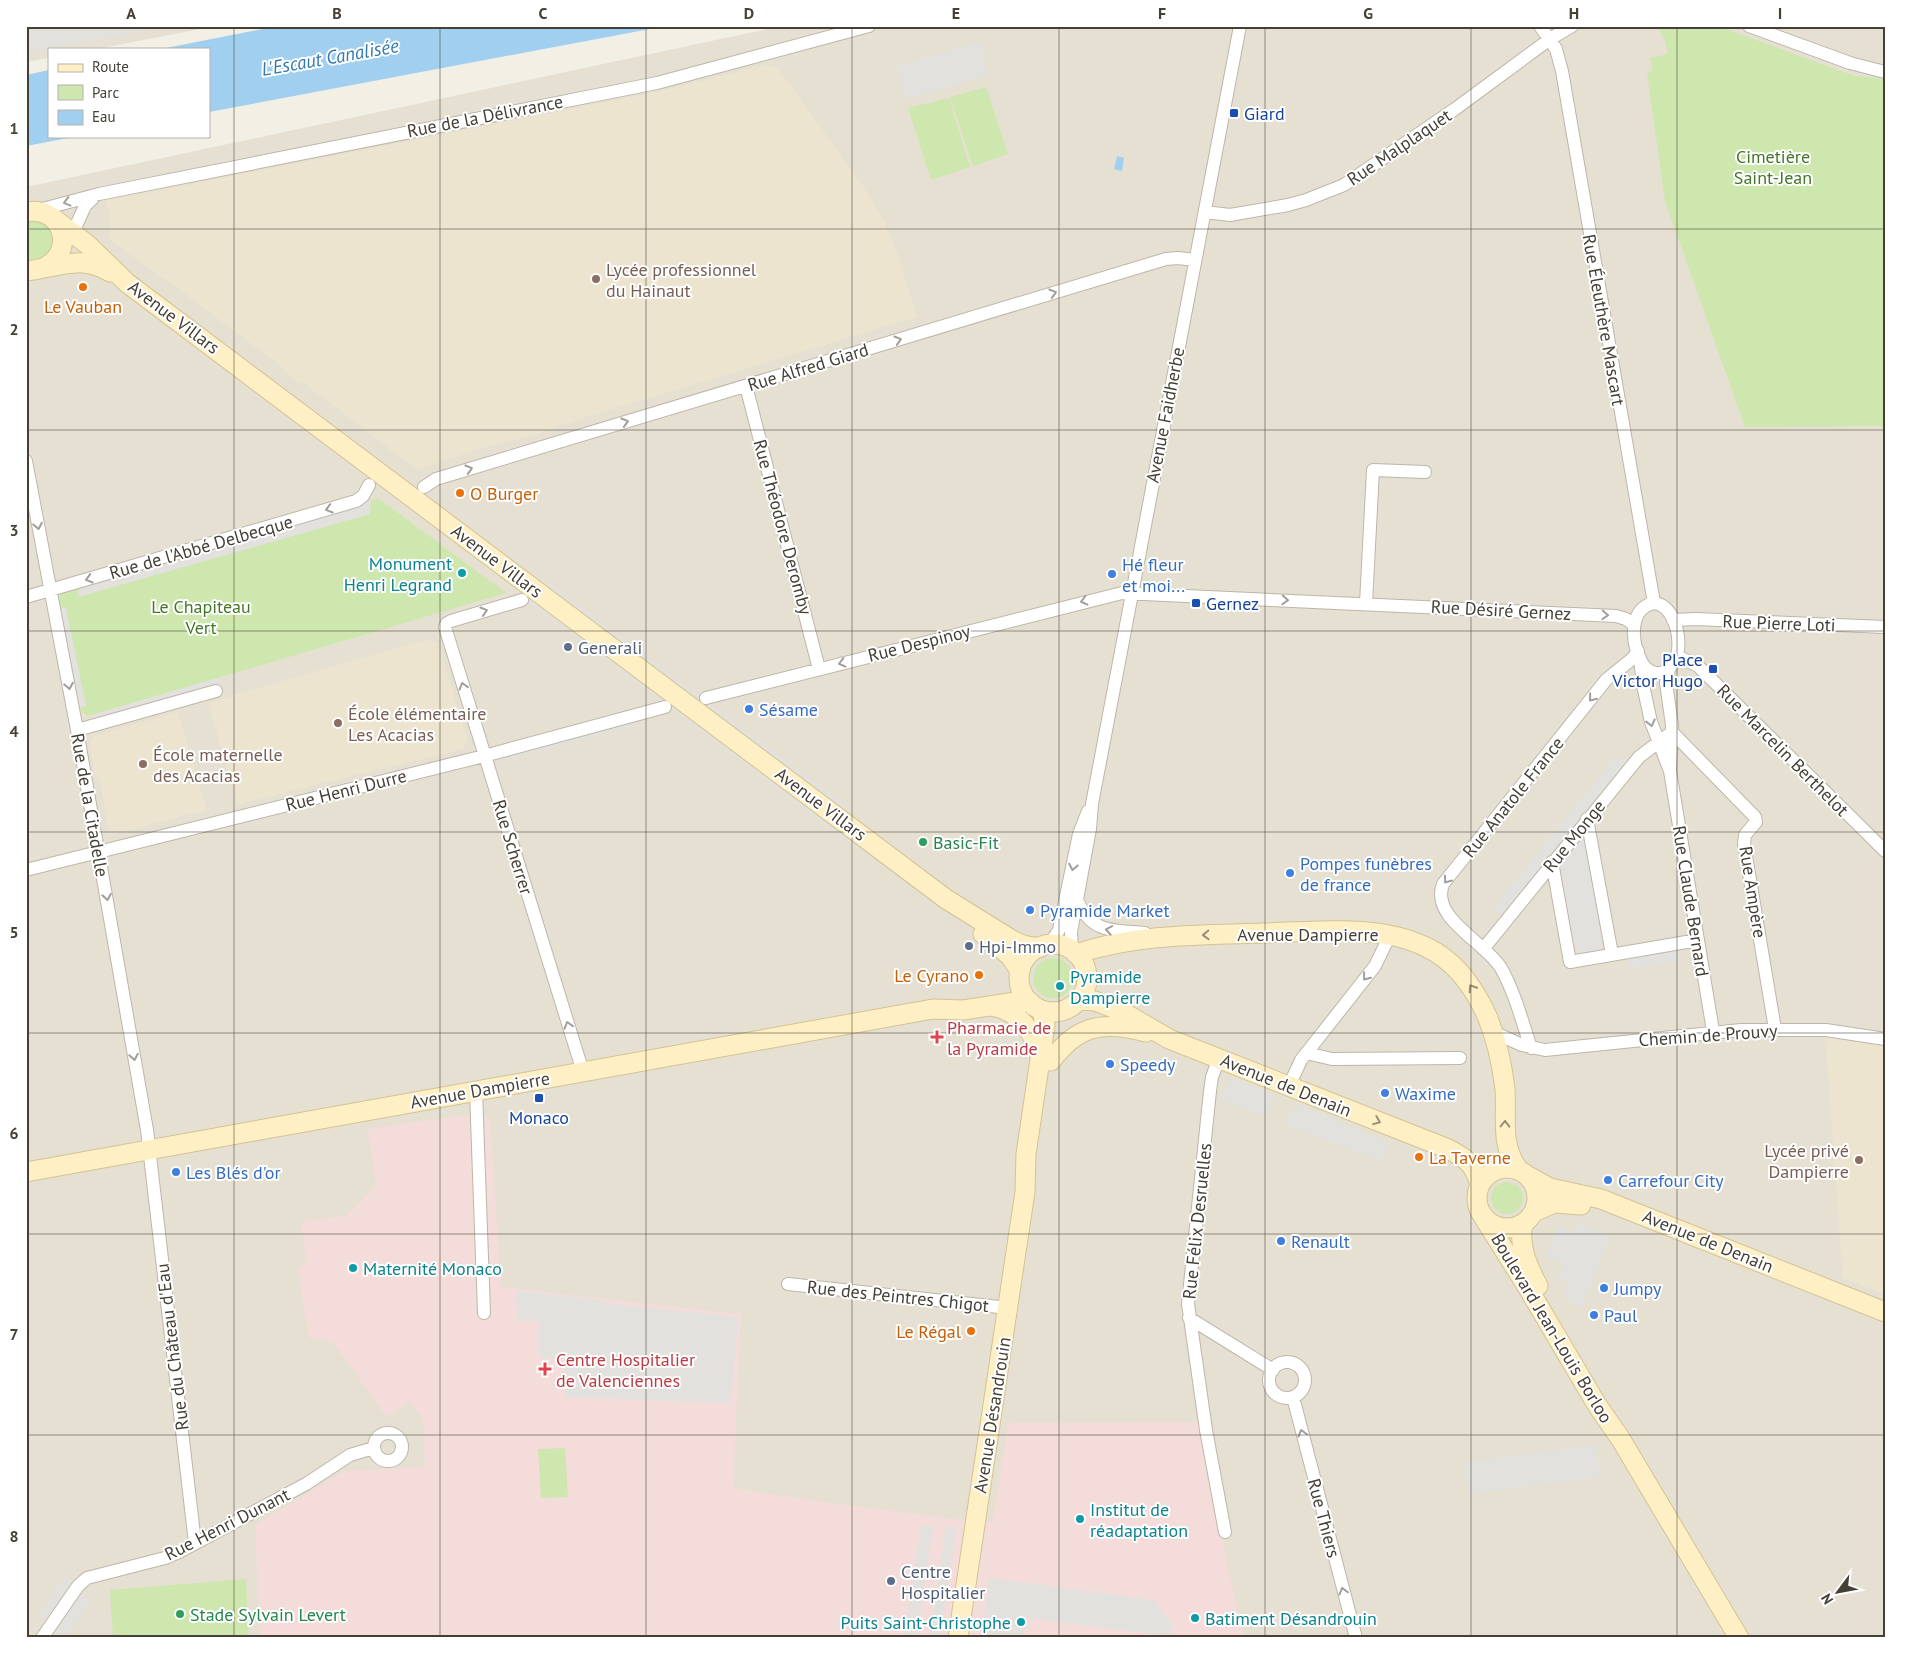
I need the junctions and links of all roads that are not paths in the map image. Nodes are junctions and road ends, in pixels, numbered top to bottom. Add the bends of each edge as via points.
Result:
1 (869, 26) edge
2 (1240, 26) edge
3 (1540, 26) edge
4 (1572, 26) edge
5 (1749, 26) edge
6 (1550, 39) junction
7 (1885, 72) edge
8 (98, 194) junction
9 (29, 210) edge
10 (1204, 212) junction
11 (53, 218) junction
12 (73, 233) junction
13 (59, 254) junction
14 (1195, 260) junction
15 (34, 270) edge
16 (127, 283) junction
17 (746, 386) junction
18 (26, 461) edge
19 (1425, 472) dead end
20 (369, 485) dead end
21 (424, 487) dead end
22 (50, 590) junction
23 (1132, 593) junction
24 (26, 597) edge
25 (522, 600) dead end
26 (1366, 603) junction
27 (1654, 603) junction
28 (1673, 620) junction
29 (1634, 625) junction
30 (1885, 627) edge
31 (1639, 655) junction
32 (1677, 656) junction
33 (819, 669) junction
34 (1669, 669) junction
35 (216, 691) dead end
36 (706, 698) dead end
37 (665, 708) dead end
38 (77, 730) junction
39 (1672, 732) junction
40 (1658, 742) junction
41 (484, 756) junction
42 (1670, 772) junction
43 (1092, 804) junction
44 (1587, 819) junction
45 (99, 851) junction
46 (1885, 851) edge
47 (1552, 862) junction
48 (26, 870) edge
49 (946, 898) junction
50 (1077, 900) junction
51 (1390, 935) junction
52 (1175, 936) junction
53 (1698, 940) junction
54 (1042, 946) junction
55 (1484, 948) junction
56 (1074, 952) junction
57 (1612, 954) junction
58 (1020, 976) junction
59 (1071, 1005) junction
60 (990, 1006) junction
61 (1036, 1006) junction
62 (933, 1010) junction
63 (1775, 1029) junction
64 (1712, 1031) junction
65 (1493, 1032) junction
66 (1169, 1038) junction
67 (1885, 1039) edge
68 (1531, 1048) junction
69 (1306, 1053) junction
70 (1219, 1058) junction
71 (1460, 1058) dead end
72 (1046, 1059) junction
73 (583, 1072) junction
74 (1289, 1086) junction
75 (476, 1091) junction
76 (149, 1150) junction
77 (26, 1172) edge
78 (1524, 1173) junction
79 (1480, 1185) junction
80 (1484, 1218) junction
81 (1529, 1218) junction
82 (788, 1284) dead end
83 (1008, 1308) junction
84 (1885, 1312) edge
85 (484, 1313) dead end
86 (1189, 1318) junction
87 (1885, 1323) edge
88 (1272, 1370) junction
89 (1293, 1397) junction
90 (1620, 1438) junction
91 (374, 1448) dead end
92 (1224, 1532) dead end
93 (195, 1543) junction
94 (42, 1638) edge
95 (958, 1638) edge
96 (1356, 1638) edge
97 (1739, 1638) edge

1 - 8 street, Rue de la Délivrance via 657,83
2 - 10 street, Avenue Faidherbe
3 - 6 street, Rue Éleuthère Mascart
4 - 6 street, Rue Malplaquet
5 - 7 street via 1850,63
6 - 10 street, Rue Malplaquet via 1344,185 1288,205 1226,215
6 - 27 street, Rue Éleuthère Mascart via 1562,71
8 -> 9 street, Rue de la Délivrance
8 - 12 street via 85,206
9 - 11 main road, Avenue Villars
10 - 14 street, Avenue Faidherbe
11 - 12 main road, Avenue Villars
11 - 13 main road via 62,234
12 - 13 street
12 - 16 main road, Avenue Villars
13 - 15 main road via 51,264
17 -> 14 street, Rue Alfred Giard via 1166,259
14 - 23 street, Avenue Faidherbe
15 - 16 main road via 92,263
16 - 49 main road, Avenue Villars
21 -> 17 street, Rue Alfred Giard via 436,479
17 - 33 street, Rue Théodore Deromby
18 -> 22 street, Rue de la Citadelle
19 - 26 street via 1373,470
20 -> 22 street, Rue de l'Abbé Delbecque via 356,501
22 - 24 street, Rue de l'Abbé Delbecque
22 -> 38 street, Rue de la Citadelle
23 -> 26 street, Rue Désiré Gernez
23 -> 33 street, Rue Despinoy via 1115,594
23 - 43 street, Avenue Faidherbe
41 -> 25 street, Rue Scherrer via 445,627 447,623
26 -> 29 street, Rue Désiré Gernez via 1616,616
27 - 28 street via 1666,608
27 - 29 street via 1640,609
28 - 30 street, Rue Pierre Loti
28 - 32 street via 1678,642
29 - 31 street
31 - 34 street via 1650,670
31 -> 40 street, Rue Claude Bernard via 1651,722
31 -> 55 street, Rue Anatole France via 1606,680 1443,884 1440,895 1446,912 1455,924
32 - 34 street
32 - 46 street, Rue Marcelin Berthelot via 1698,666
33 - 36 street, Rue Despinoy
34 - 39 street, Rue Claude Bernard via 1666,688
35 - 38 street
37 - 41 street, Rue Henri Durre
38 - 45 street, Rue de la Citadelle
39 - 40 street, Rue Monge
39 - 42 street, Rue Claude Bernard
39 - 63 street, Rue Ampère via 1755,816 1756,822 1745,835 1744,844
40 - 42 street, Rue Claude Bernard
40 - 44 street, Rue Monge via 1639,757
41 - 45 street, Rue Henri Durre
73 -> 41 street, Rue Scherrer
42 - 53 street, Rue Claude Bernard
43 - 50 street, Avenue Faidherbe
43 -> 54 street, Avenue Faidherbe via 1080,829 1059,930 1053,940
44 - 47 street, Rue Monge
44 - 57 street
45 - 48 street, Rue Henri Durre
45 -> 76 street, Rue de la Citadelle
47 - 55 street, Rue Monge
47 - 57 street via 1570,962
49 - 54 main road, Avenue Villars via 1012,940 1023,945
49 - 58 main road, Avenue Villars via 1010,956
52 -> 50 street, Avenue Dampierre via 1101,928 1088,918
50 - 56 street, Avenue Faidherbe via 1071,932
51 -> 52 main road, Avenue Dampierre via 1344,931
65 -> 51 main road, Avenue Dampierre via 1477,996 1459,970 1427,947
51 -> 69 street via 1375,966
52 - 56 main road, Avenue Dampierre
53 - 57 street
53 - 64 street, Rue Claude Bernard
54 - 56 main road via 1061,946
54 - 58 main road via 1028,956
55 - 68 street via 1506,978
56 - 59 main road via 1083,963 1086,975 1084,990
58 - 61 main road via 1023,993
58 - 62 main road, Avenue Dampierre via 1006,990 958,1000
59 - 61 main road via 1051,1012
59 - 66 main road, Avenue de Denain via 1095,1001 1121,1011
59 - 72 main road, Avenue Désandrouin via 1058,1017
60 - 61 main road, Avenue Dampierre via 1016,1002
60 - 62 main road, Avenue Dampierre
60 - 72 main road via 1003,1008 1022,1020
61 - 72 main road, Avenue Désandrouin via 1045,1026
62 - 73 main road, Avenue Dampierre
63 - 64 street, Chemin de Prouvy
63 - 67 street, Chemin de Prouvy via 1826,1030
64 - 68 street, Chemin de Prouvy via 1560,1050
65 - 68 street, Chemin de Prouvy
78 -> 65 main road, Avenue Dampierre via 1510,1159 1506,1146 1504,1080
66 - 70 main road, Avenue de Denain
66 - 72 main road via 1121,1026 1096,1027 1072,1038
69 - 71 street via 1332,1058
69 - 74 street
70 - 74 main road, Avenue de Denain
70 - 86 street, Rue Félix Desruelles via 1210,1091 1188,1297
72 - 83 main road, Avenue Désandrouin via 1026,1154 1025,1192
73 - 75 main road, Avenue Dampierre
74 -> 79 main road, Avenue de Denain via 1458,1154 1473,1167
75 - 76 main road, Avenue Dampierre
75 - 85 street
76 - 77 main road, Avenue Dampierre
76 - 93 street, Rue du Château d'Eau
78 - 79 main road via 1508,1168 1496,1170
78 - 81 main road via 1537,1192 1537,1204
78 - 84 main road, Avenue de Denain via 1550,1188 1601,1199
79 - 80 main road via 1478,1204
80 - 81 main road via 1503,1228 1512,1228
80 - 90 main road, Boulevard Jean-Louis Borloo
81 - 87 main road, Avenue de Denain via 1554,1203 1596,1208
81 - 90 main road, Boulevard Jean-Louis Borloo via 1521,1233 1533,1277 1609,1406
82 - 83 street, Rue des Peintres Chigot
83 - 95 main road, Avenue Désandrouin
86 - 88 street
86 - 92 street, Rue Félix Desruelles
88 - 89 street via 1269,1380 1273,1390 1282,1397
88 - 89 street via 1279,1364 1290,1362 1303,1371 1304,1387
96 -> 89 street, Rue Thiers
90 - 97 main road, Boulevard Jean-Louis Borloo
91 - 93 street, Rue Henri Dunant via 350,1455 306,1484
93 - 94 street, Rue Henri Dunant via 165,1558 87,1578

